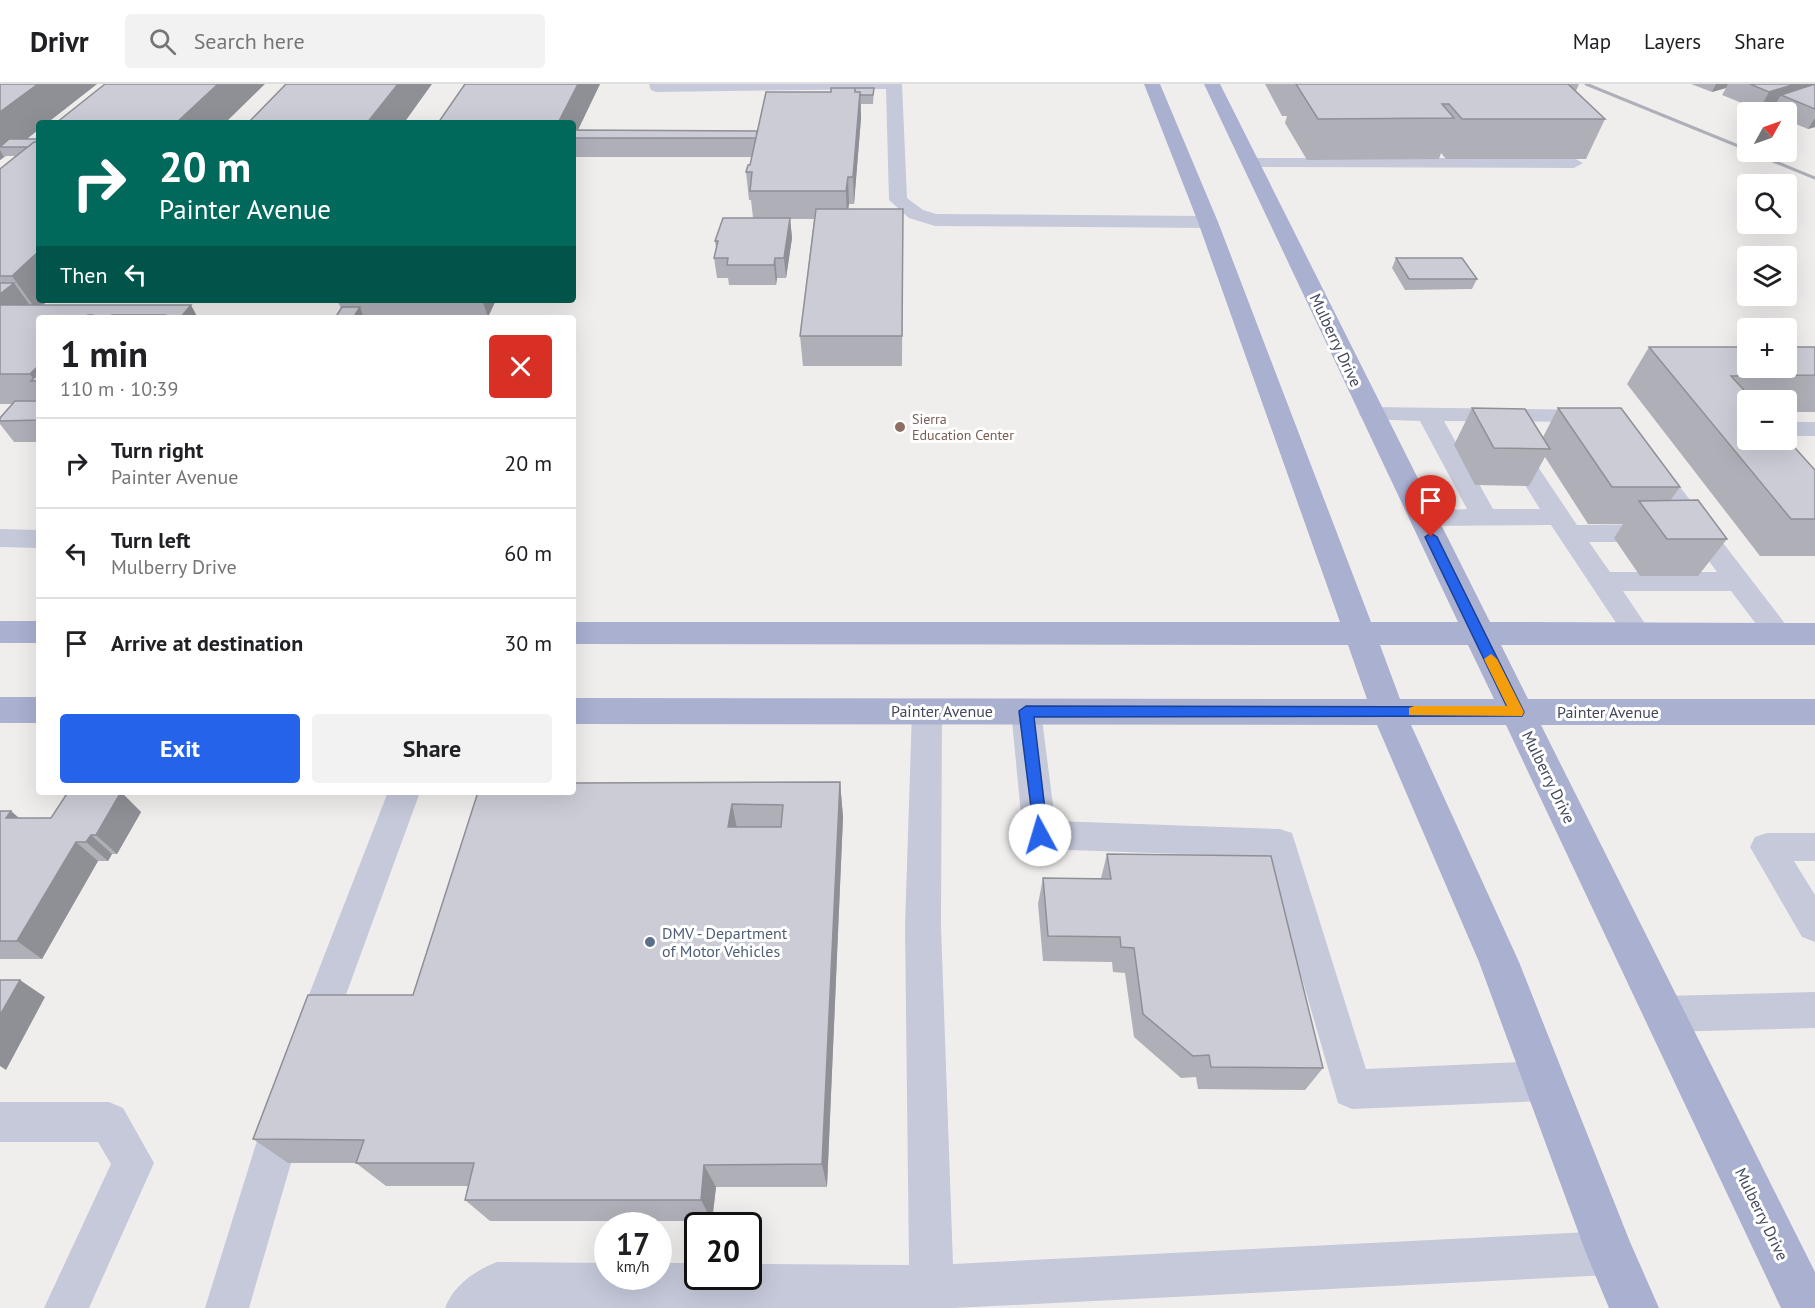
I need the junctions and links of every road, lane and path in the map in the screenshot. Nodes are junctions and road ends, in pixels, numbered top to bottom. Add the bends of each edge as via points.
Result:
1 (657, 84) edge
2 (889, 84) edge
3 (894, 84) edge
4 (1152, 84) edge
5 (1212, 84) edge
6 (1574, 162) edge
7 (1252, 163) junction
8 (1208, 222) junction
9 (1371, 414) junction
10 (1428, 414) junction
11 (1492, 414) junction
12 (1797, 429) edge
13 (1815, 429) edge
14 (1422, 518) junction
15 (1485, 518) junction
16 (1564, 525) junction
17 (1702, 532) junction
18 (0, 538) edge
19 (36, 539) edge
20 (1740, 581) junction
21 (1602, 582) junction
22 (0, 632) edge
23 (36, 632) edge
24 (576, 633) edge
25 (1358, 634) junction
26 (1478, 634) junction
27 (1638, 634) junction
28 (1779, 634) junction
29 (1815, 634) edge
30 (0, 710) edge
31 (36, 710) edge
32 (576, 711) edge
33 (927, 711) junction
34 (1026, 711) junction
35 (1388, 711) junction
36 (1517, 712) junction
37 (1815, 712) edge
38 (403, 795) edge
39 (1815, 847) edge
40 (1815, 926) edge
41 (1815, 1010) edge
42 (1664, 1014) junction
43 (1544, 1081) junction
44 (0, 1122) edge
45 (1610, 1253) junction
46 (932, 1297) edge
47 (66, 1308) edge
48 (227, 1308) edge
49 (467, 1308) edge
50 (1634, 1308) edge
51 (1808, 1308) edge

1 - 2 lane via 656,87
3 - 8 lane via 898,200 916,214 935,220
4 - 8 main road
5 - 7 main road, Mulberry Drive
6 - 7 lane
7 - 9 main road, Mulberry Drive
8 - 25 main road
9 - 10 lane
9 - 14 main road, Mulberry Drive
10 - 11 lane
10 - 15 lane
11 - 16 lane
11 - 17 lane via 1612,415
12 - 13 lane
14 - 15 lane
14 - 26 main road, Mulberry Drive
15 - 16 lane
16 - 17 lane
16 - 21 lane
17 - 20 lane
18 - 19 lane
20 - 21 lane
20 - 28 lane
21 - 27 lane
22 - 23 main road
24 - 25 main road
25 - 26 main road
25 - 35 main road
26 - 27 main road
26 - 36 main road, Mulberry Drive
27 - 28 main road
28 - 29 main road
30 - 31 main road
32 - 33 main road, Painter Avenue
33 - 34 main road, Painter Avenue
33 - 46 lane via 923,926
34 - 35 main road, Painter Avenue
34 - 43 lane via 1040,835 1280,843 1352,1089
35 - 36 main road, Painter Avenue
35 - 43 main road via 1499,962
36 - 37 main road, Painter Avenue
36 - 42 main road, Mulberry Drive
38 - 48 lane via 298,1073
39 - 40 lane via 1767,847
41 - 42 lane
42 - 51 main road, Mulberry Drive
43 - 45 main road
44 - 47 lane via 109,1122 133,1162
45 - 46 lane
45 - 50 main road
46 - 49 lane via 497,1284

